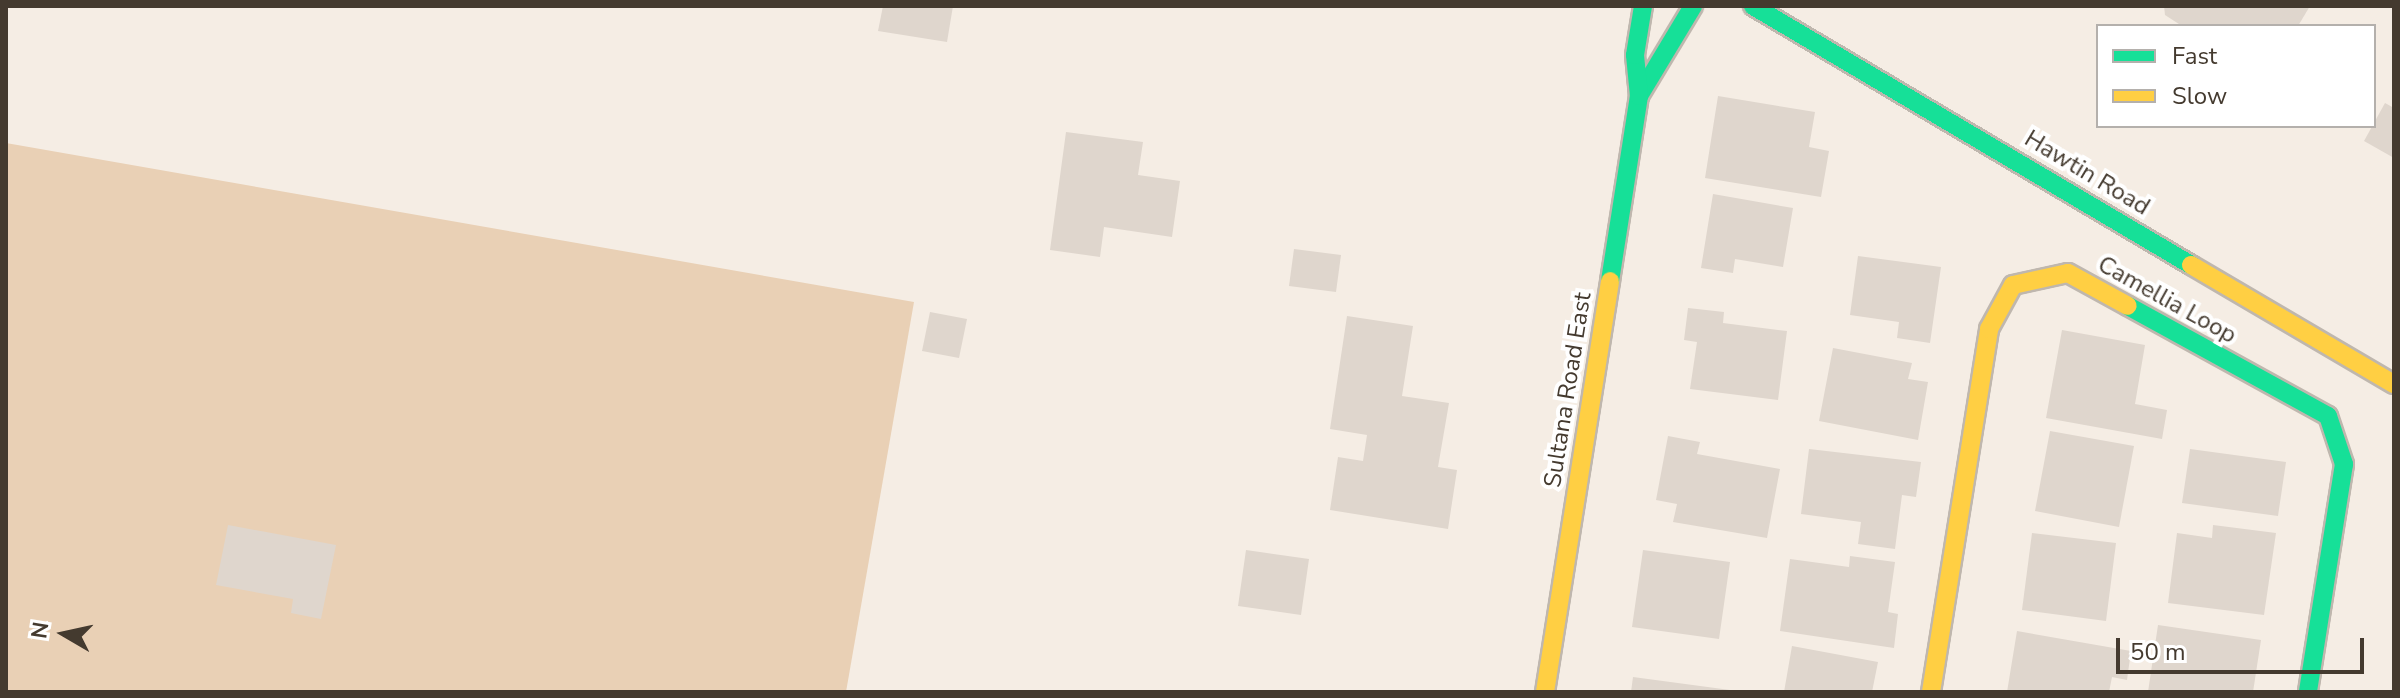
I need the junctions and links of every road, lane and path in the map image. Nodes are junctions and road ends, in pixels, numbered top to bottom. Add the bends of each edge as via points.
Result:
1 (1643, 6) edge
2 (1693, 6) edge
3 (1753, 6) edge
4 (1639, 96) junction
5 (2394, 384) edge
6 (1545, 692) edge
7 (1931, 692) edge
8 (2308, 692) edge

1 - 4 street, Sultana Road East via 1635,55
2 - 4 street, Sultana Road East
3 - 5 street, Hawtin Road
4 - 6 street, Sultana Road East
7 - 8 street, Camellia Loop via 1989,329 2013,285 2068,273 2328,416 2344,464

